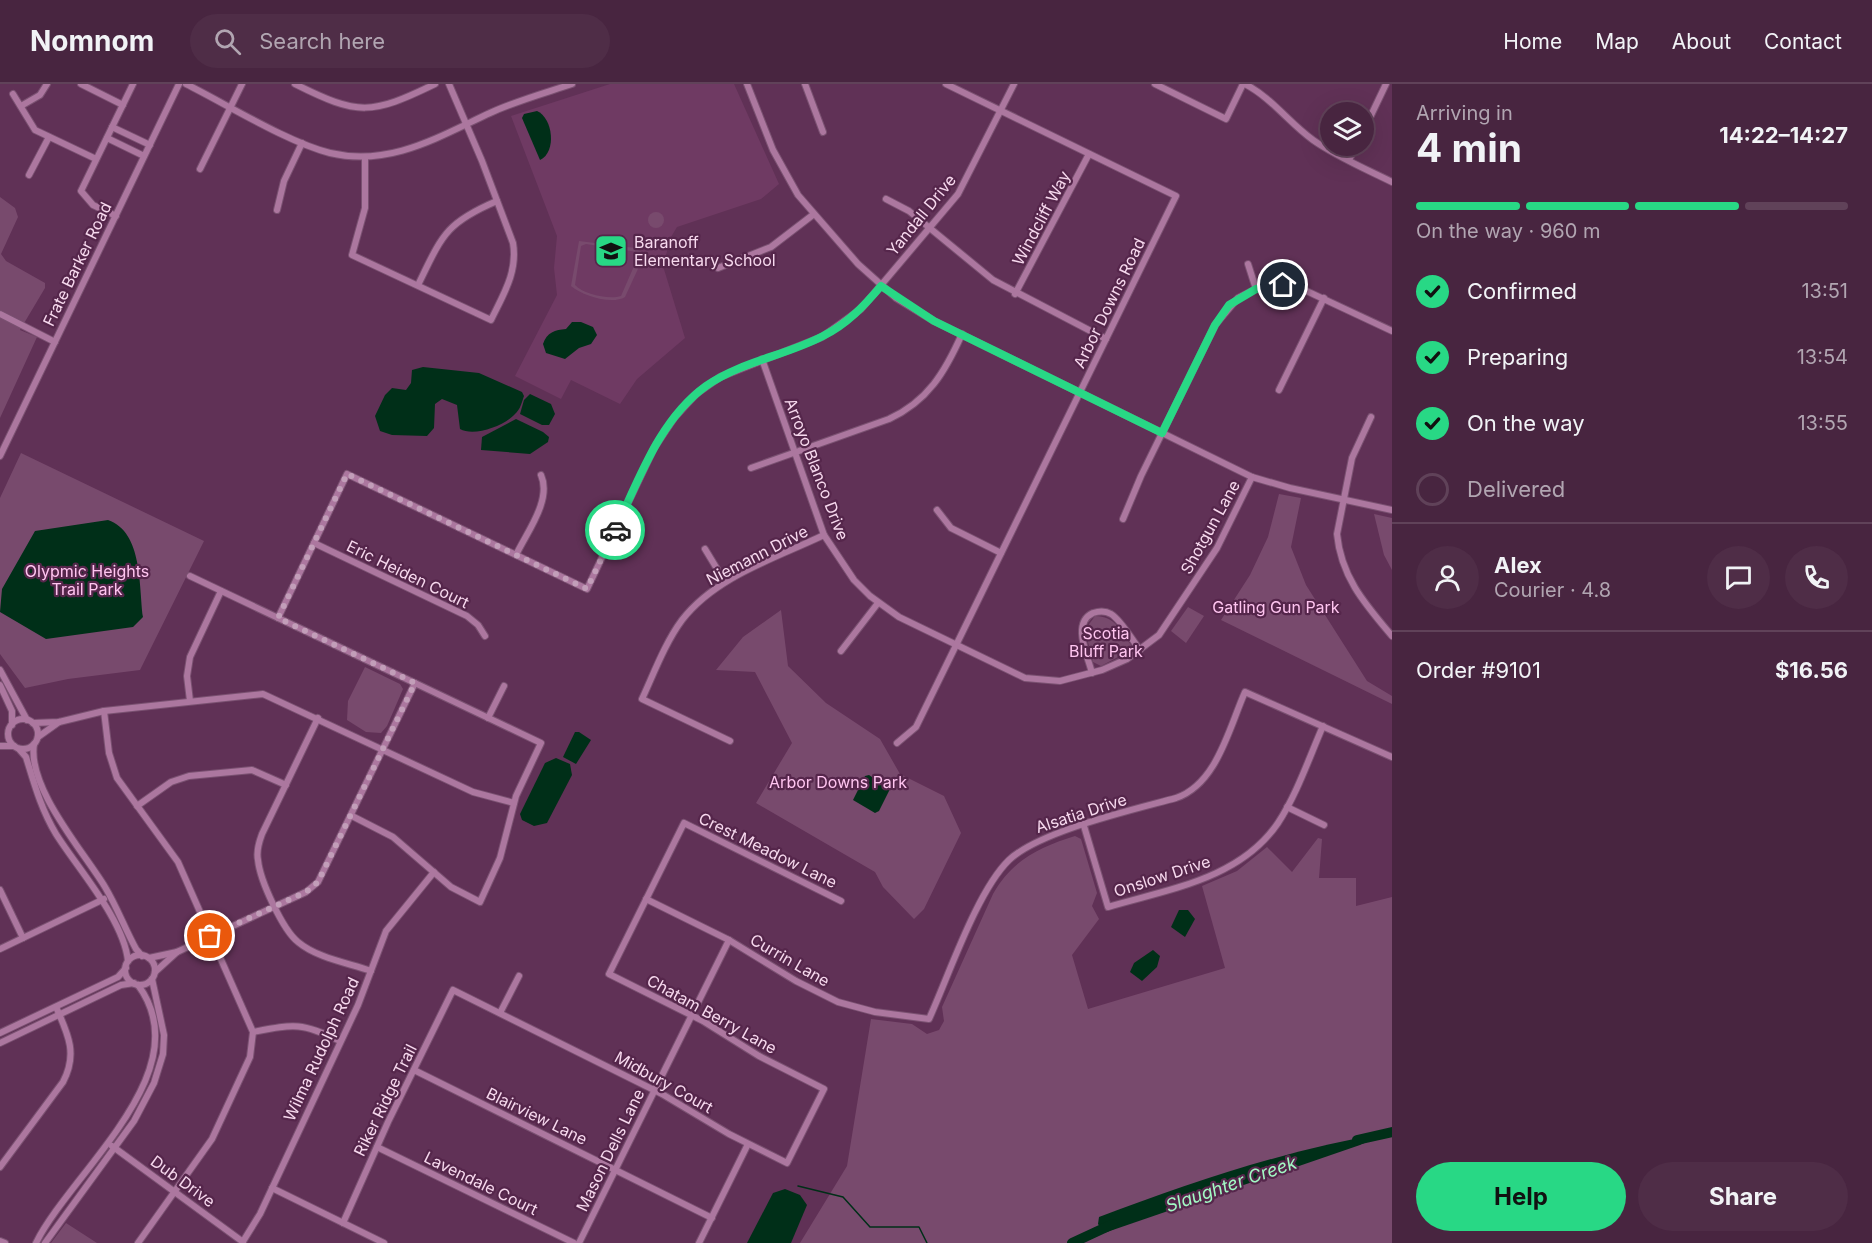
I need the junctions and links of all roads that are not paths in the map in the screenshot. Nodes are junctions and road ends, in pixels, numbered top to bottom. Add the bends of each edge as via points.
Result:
1 (47, 84) edge
2 (81, 84) edge
3 (133, 84) edge
4 (179, 84) edge
5 (186, 84) edge
6 (242, 84) edge
7 (295, 84) edge
8 (435, 84) edge
9 (448, 84) edge
10 (572, 84) edge
11 (805, 84) edge
12 (945, 84) edge
13 (1014, 84) edge
14 (1155, 84) edge
15 (1244, 84) edge
16 (1386, 84) edge
17 (756, 85) edge
18 (558, 86) edge
19 (748, 86) edge
20 (13, 94) dead end
21 (123, 105) junction
22 (21, 106) junction
23 (231, 106) junction
24 (1374, 109) edge
25 (1000, 111) junction
26 (465, 125) junction
27 (112, 127) junction
28 (823, 132) dead end
29 (128, 135) junction
30 (49, 137) junction
31 (107, 138) junction
32 (302, 143) junction
33 (123, 145) junction
34 (150, 145) junction
35 (1089, 154) junction
36 (144, 156) junction
37 (1351, 156) edge
38 (365, 157) junction
39 (96, 159) junction
40 (1349, 160) junction
41 (200, 169) dead end
42 (30, 175) dead end
43 (1392, 182) edge
44 (886, 199) dead end
45 (497, 201) junction
46 (277, 210) dead end
47 (814, 214) junction
48 (116, 216) junction
49 (929, 228) junction
50 (1248, 264) dead end
51 (718, 268) dead end
52 (418, 285) junction
53 (881, 286) junction
54 (1256, 289) junction
55 (1015, 294) junction
56 (1324, 298) junction
57 (0, 314) edge
58 (1392, 332) edge
59 (962, 334) junction
60 (1106, 339) junction
61 (56, 342) junction
62 (762, 359) junction
63 (1279, 390) dead end
64 (1080, 393) junction
65 (1371, 417) dead end
66 (1162, 433) junction
67 (794, 453) junction
68 (0, 456) edge
69 (751, 468) dead end
70 (541, 475) dead end
71 (1252, 477) junction
72 (1342, 499) junction
73 (937, 510) dead end
74 (1392, 510) edge
75 (1123, 519) dead end
76 (824, 535) junction
77 (314, 543) junction
78 (705, 549) dead end
79 (1001, 553) junction
80 (516, 555) junction
81 (190, 576) dead end
82 (725, 582) junction
83 (1190, 590) joint
84 (221, 591) junction
85 (878, 603) junction
86 (278, 618) junction
87 (485, 636) dead end
88 (1392, 636) edge
89 (956, 645) junction
90 (1140, 650) junction
91 (841, 651) dead end
92 (0, 670) edge
93 (1092, 673) junction
94 (415, 683) junction
95 (0, 685) edge
96 (504, 686) dead end
97 (190, 701) junction
98 (104, 711) junction
99 (318, 718) junction
100 (488, 718) junction
101 (30, 721) junction
102 (59, 722) junction
103 (1323, 726) junction
104 (10, 727) junction
105 (0, 737) edge
106 (36, 741) junction
107 (730, 741) dead end
108 (897, 743) dead end
109 (0, 746) edge
110 (16, 748) junction
111 (384, 750) junction
112 (1392, 757) edge
113 (286, 785) junction
114 (514, 803) junction
115 (137, 806) junction
116 (1287, 807) junction
117 (352, 816) junction
118 (684, 823) joint
119 (1324, 825) dead end
120 (1084, 826) junction
121 (434, 872) junction
122 (0, 890) edge
123 (109, 896) junction
124 (646, 899) junction
125 (102, 900) junction
126 (841, 901) dead end
127 (276, 907) junction
128 (210, 936) junction
129 (22, 938) junction
130 (729, 940) junction
131 (0, 949) edge
132 (177, 952) junction
133 (146, 957) junction
134 (129, 961) junction
135 (126, 968) junction
136 (371, 971) junction
137 (154, 976) junction
138 (519, 976) dead end
139 (136, 984) junction
140 (453, 990) joint
141 (56, 1007) junction
142 (500, 1013) junction
143 (59, 1015) junction
144 (692, 1015) junction
145 (929, 1018) joint
146 (253, 1032) junction
147 (0, 1033) edge
148 (340, 1041) junction
149 (0, 1043) edge
150 (414, 1070) junction
151 (824, 1089) joint
152 (655, 1090) junction
153 (108, 1143) junction
154 (748, 1144) junction
155 (377, 1147) junction
156 (115, 1148) junction
157 (0, 1167) edge
158 (616, 1170) junction
159 (272, 1188) junction
160 (174, 1191) junction
161 (712, 1218) junction
162 (343, 1223) junction
163 (0, 1241) edge
164 (242, 1242) edge
165 (5, 1243) edge
166 (36, 1243) edge
167 (45, 1243) edge
168 (138, 1243) edge
169 (384, 1243) edge
170 (574, 1243) edge
171 (579, 1243) edge
172 (699, 1243) edge

1 - 22 street via 40,95
2 - 21 street
3 - 21 street
4 - 34 street, Frate Barker Road
5 - 23 street
6 - 23 street
7 - 8 street via 332,103 366,109 388,105
9 - 26 street
10 - 18 street
11 - 28 street
12 - 25 street, Arbor Downs Road
13 - 25 street, Yandall Drive
14 - 15 street via 1226,119
15 - 40 street via 1263,95 1312,140
16 - 24 street
17 - 19 street
18 - 26 street
19 - 47 street via 780,166
20 - 22 street
21 - 27 street
22 - 30 street via 35,130
23 - 32 street
23 - 41 street
25 - 35 street, Arbor Downs Road
25 - 49 street, Yandall Drive via 966,180
26 - 38 street via 406,152
26 - 45 street
27 - 29 street
27 - 31 street
29 - 33 street
29 - 34 street
30 - 39 street
30 - 42 street
31 - 33 street
31 - 39 street
32 - 38 street via 328,152
32 - 46 street via 284,181
33 - 36 street
34 - 36 street, Frate Barker Road
35 - 55 street, Windcliff Way
35 - 60 street, Arbor Downs Road via 1176,196
36 - 48 street, Frate Barker Road
37 - 40 street
38 - 52 street via 365,208 352,255
39 - 48 street via 81,190 93,205
40 - 43 street
44 - 49 street via 903,206
45 - 52 street via 470,212 451,226
45 - 52 street via 511,233 515,257 509,283 491,320
47 - 51 street via 771,247
47 - 53 street
48 - 61 street, Frate Barker Road
49 - 53 street, Yandall Drive
49 - 55 street via 981,272
50 - 54 street
53 - 59 street via 910,307
53 - 62 street, Yandall Drive via 861,309 834,330
54 - 56 street via 1290,285
54 - 66 street via 1238,298 1221,316
55 - 60 street
56 - 58 street
56 - 63 street
57 - 61 street
59 - 64 street
59 - 67 street via 947,367 917,403 889,419
60 - 64 street, Arbor Downs Road
61 - 68 street, Frate Barker Road
62 - 67 street, Arroyo Blanco Drive
62 - 80 street, Yandall Drive via 720,377 674,417 654,448 587,589
64 - 66 street
64 - 79 street, Arbor Downs Road
65 - 72 street via 1352,458
66 - 71 street
66 - 75 street
67 - 69 street
67 - 76 street, Arroyo Blanco Drive
70 - 80 street via 544,497
71 - 72 street
71 - 83 street, Shotgun Lane via 1225,534
72 - 74 street
72 - 88 street via 1337,534 1345,569 1358,595
73 - 79 street via 951,528
76 - 82 street, Niemann Drive
76 - 85 street, Arroyo Blanco Drive via 849,575
77 - 80 street via 347,474
77 - 86 street
77 - 87 street, Eric Heiden Court via 467,616
78 - 82 street
79 - 89 street, Arbor Downs Road
81 - 84 street
82 - 107 street, Niemann Drive via 682,621 642,699
83 - 90 street, Arroyo Blanco Drive via 1167,626
84 - 86 street
84 - 97 street via 190,657
85 - 89 street, Arroyo Blanco Drive
85 - 91 street
86 - 94 street
89 - 93 street, Arroyo Blanco Drive via 1037,681 1060,681
89 - 108 street, Arbor Downs Road via 916,727
90 - 93 street, Arroyo Blanco Drive via 1116,665
90 - 93 street via 1114,616 1095,612 1082,629
92 - 101 street via 21,713
94 - 100 street
94 - 111 street
95 - 104 street via 12,711
96 - 100 street
97 - 98 street
97 - 99 street via 263,694
98 - 102 street
98 - 115 street via 114,770
99 - 111 street
99 - 113 street
100 - 114 street via 541,743
101 - 102 street
101 - 104 street via 19,720
101 - 106 street via 37,730
102 - 106 street
103 - 112 street
103 - 116 street, Onslow Drive
103 - 120 street, Alsatia Drive via 1245,692 1208,773 1198,786 1176,798
104 - 105 street
104 - 110 street via 9,739
106 - 110 street via 27,749
106 - 123 street via 36,765 52,807
109 - 110 street
110 - 125 street via 26,757 49,821
111 - 114 street via 473,792
111 - 117 street
113 - 115 street via 244,769 189,776 171,782
113 - 127 street via 258,849 261,874
114 - 121 street via 500,858 480,902
115 - 128 street via 178,862
116 - 119 street
116 - 120 street, Onslow Drive via 1263,842 1226,870 1108,907
117 - 121 street via 393,837
117 - 127 street via 318,882
118 - 124 street, Chatam Berry Lane
118 - 126 street, Crest Meadow Lane
120 - 145 street, Alsatia Drive via 1046,837 1011,858 988,887
121 - 136 street, Wilma Rudolph Road via 392,923
122 - 129 street
123 - 125 street
123 - 133 street via 136,949
124 - 130 street, Currin Lane
124 - 144 street, Chatam Berry Lane via 609,974
125 - 129 street
125 - 134 street
127 - 128 street
127 - 136 street via 298,942
128 - 132 street
128 - 146 street
129 - 131 street
130 - 144 street, Mason Dells Lane
130 - 145 street, Currin Lane via 838,1002 875,1012
132 - 133 street
132 - 137 street
133 - 134 street
133 - 137 street
134 - 135 street
135 - 139 street via 128,978
135 - 141 street via 118,977
136 - 148 street, Wilma Rudolph Road
137 - 139 street
137 - 156 street via 152,986 162,1022 163,1054 142,1108
138 - 142 street
139 - 143 street via 122,985
139 - 153 street via 145,993 154,1023 154,1055 134,1105
140 - 142 street, Midbury Court
140 - 150 street, Riker Ridge Trail
141 - 143 street
141 - 147 street
142 - 152 street, Midbury Court
143 - 149 street
143 - 157 street via 71,1042 69,1068 63,1082
144 - 151 street, Chatam Berry Lane via 759,1056
144 - 152 street, Mason Dells Lane
146 - 148 street via 298,1025
146 - 160 street via 250,1057 225,1114 206,1150
148 - 159 street, Wilma Rudolph Road
150 - 155 street, Riker Ridge Trail
150 - 158 street, Blairview Lane
151 - 154 street, Midbury Court via 787,1163
152 - 154 street, Midbury Court
152 - 158 street, Mason Dells Lane
153 - 156 street, Dub Drive
153 - 166 street
154 - 161 street
155 - 162 street, Riker Ridge Trail
155 - 170 street, Lavendale Court
156 - 160 street, Dub Drive
156 - 167 street
158 - 161 street, Blairview Lane
158 - 171 street, Mason Dells Lane
159 - 162 street
159 - 164 street, Wilma Rudolph Road via 255,1225
160 - 164 street, Dub Drive
160 - 168 street
161 - 172 street
162 - 169 street
163 - 165 street

